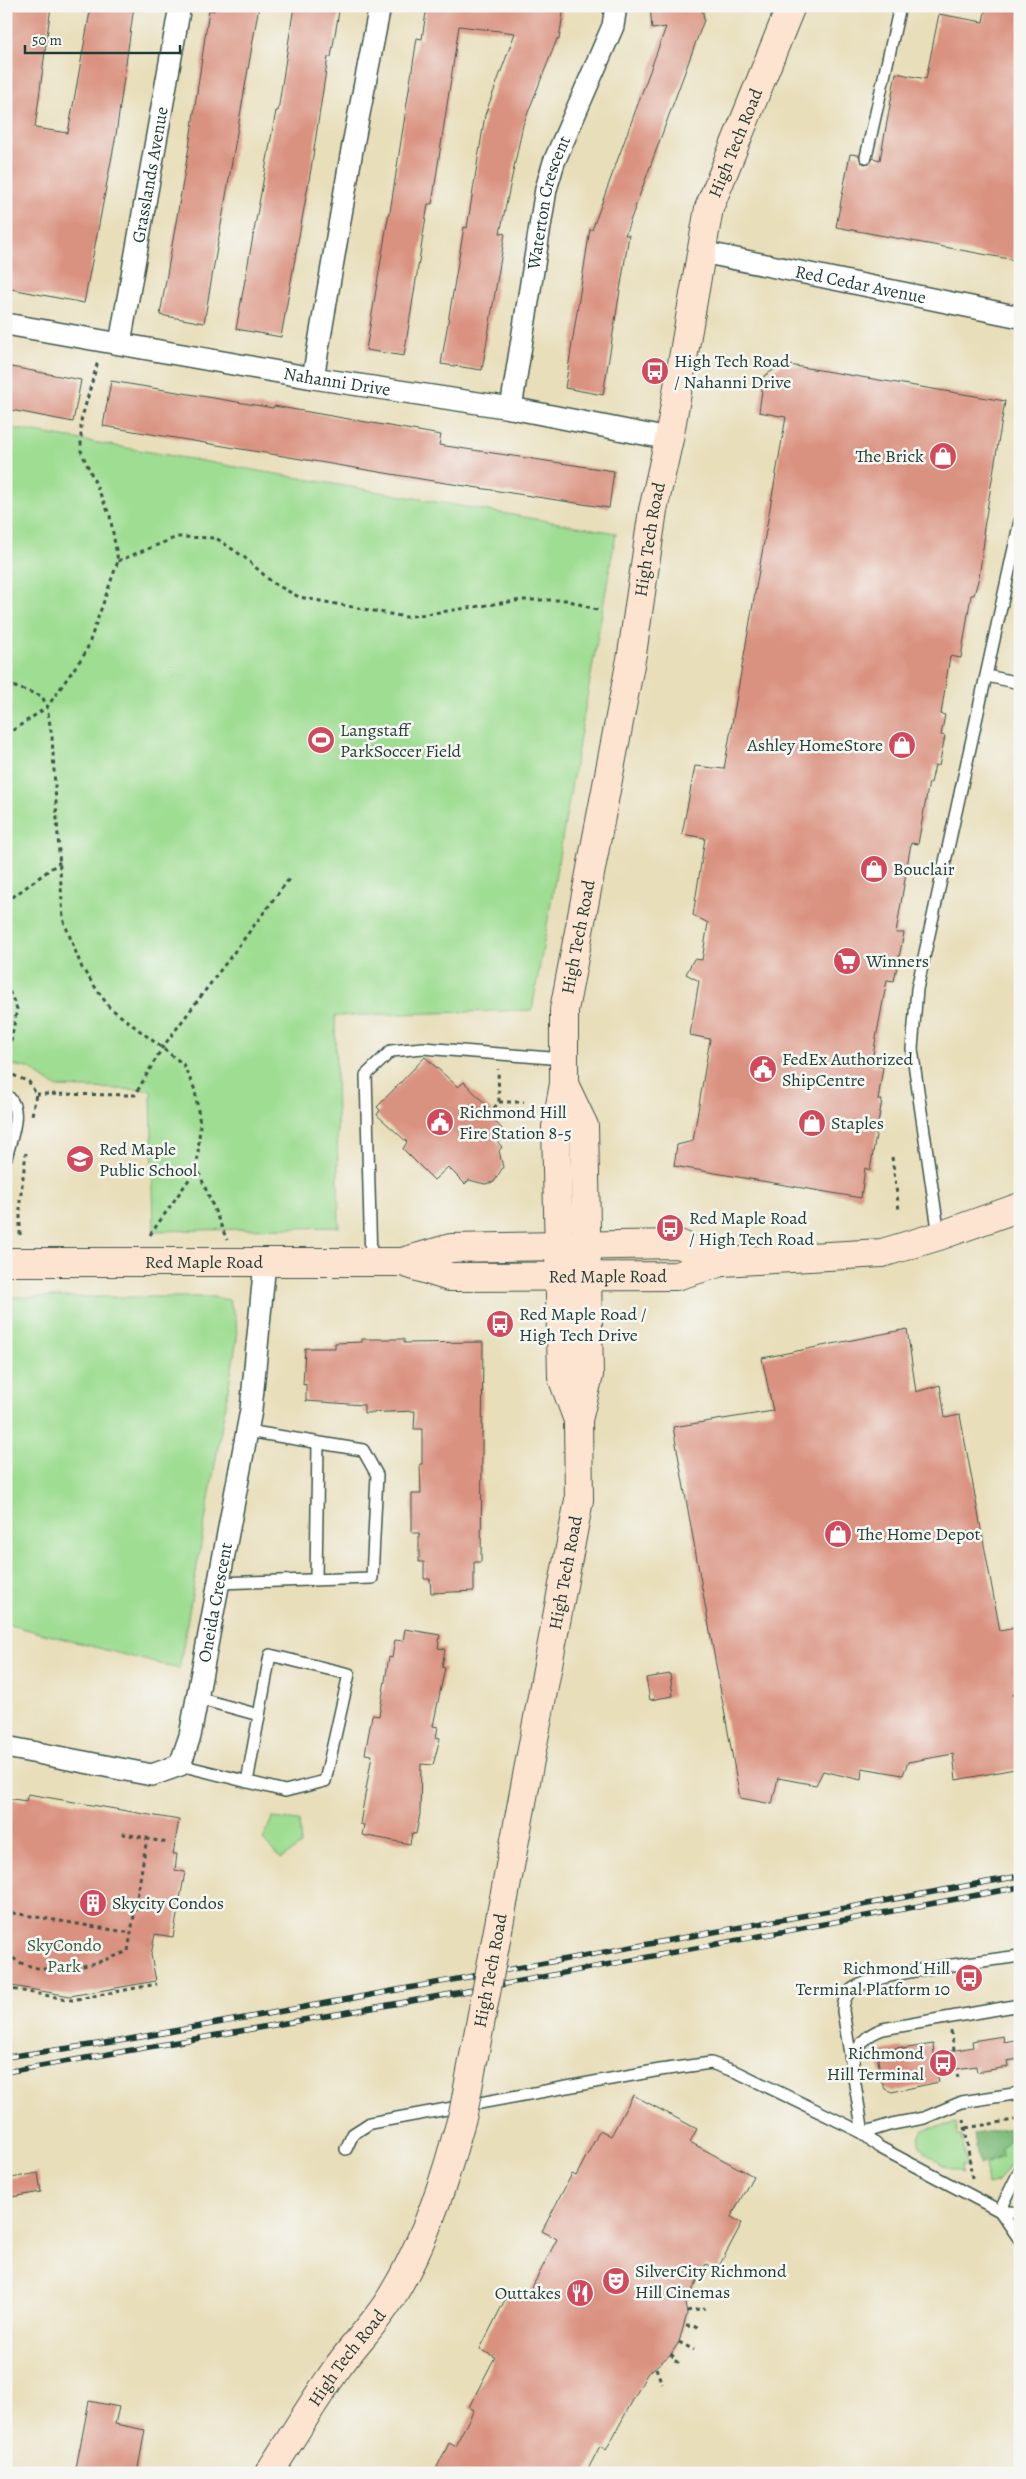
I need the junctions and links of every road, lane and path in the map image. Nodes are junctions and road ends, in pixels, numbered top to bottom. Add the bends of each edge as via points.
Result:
1 (180, 6) edge
2 (380, 6) edge
3 (616, 6) edge
4 (791, 6) edge
5 (900, 6) edge
6 (866, 157) dead end
7 (702, 252) junction
8 (1020, 317) edge
9 (6, 324) edge
10 (120, 343) junction
11 (99, 356) dead end
12 (313, 378) junction
13 (511, 408) junction
14 (669, 439) junction
15 (1020, 522) edge
16 (118, 561) junction
17 (600, 611) dead end
18 (987, 676) junction
19 (1020, 683) edge
20 (6, 684) edge
21 (47, 707) junction
22 (6, 735) edge
23 (60, 862) junction
24 (288, 878) dead end
25 (6, 902) edge
26 (6, 984) edge
27 (162, 1048) junction
28 (498, 1054) junction
29 (6, 1068) edge
30 (564, 1071) junction
31 (36, 1094) dead end
32 (6, 1095) edge
33 (499, 1102) junction
34 (524, 1102) dead end
35 (494, 1108) dead end
36 (892, 1157) dead end
37 (6, 1158) edge
38 (197, 1168) junction
39 (1020, 1207) edge
40 (899, 1210) dead end
41 (150, 1235) dead end
42 (939, 1236) junction
43 (558, 1245) junction
44 (588, 1247) junction
45 (6, 1262) edge
46 (234, 1262) junction
47 (265, 1262) junction
48 (371, 1262) junction
49 (402, 1262) junction
50 (722, 1262) junction
51 (560, 1276) junction
52 (589, 1278) junction
53 (578, 1420) junction
54 (247, 1431) junction
55 (318, 1443) junction
56 (316, 1579) junction
57 (219, 1583) junction
58 (197, 1698) junction
59 (259, 1715) junction
60 (6, 1747) edge
61 (180, 1765) junction
62 (247, 1782) junction
63 (168, 1843) dead end
64 (6, 1914) edge
65 (131, 1933) junction
66 (6, 1954) edge
67 (1020, 1956) edge
68 (157, 1984) dead end
69 (6, 1988) edge
70 (1020, 2005) edge
71 (951, 2030) dead end
72 (954, 2050) dead end
73 (852, 2066) junction
74 (957, 2074) dead end
75 (958, 2081) dead end
76 (1020, 2093) edge
77 (964, 2119) dead end
78 (1020, 2119) edge
79 (966, 2128) junction
80 (863, 2133) junction
81 (346, 2149) dead end
82 (1020, 2170) edge
83 (975, 2198) junction
84 (1000, 2211) junction
85 (1020, 2213) edge
86 (1020, 2240) edge
87 (705, 2308) dead end
88 (687, 2311) dead end
89 (686, 2326) dead end
90 (701, 2327) dead end
91 (679, 2342) dead end
92 (694, 2350) dead end
93 (671, 2354) dead end
94 (681, 2366) dead end
95 (656, 2368) dead end
96 (662, 2384) dead end
97 (1020, 2468) edge
98 (268, 2473) edge
99 (1016, 2473) edge

1 - 10 street, Grasslands Avenue
2 - 12 street
3 - 13 street, Waterton Crescent via 613,26 554,162 546,189
4 - 7 street, High Tech Road via 709,208
5 - 6 lane
7 - 8 street, Red Cedar Avenue
7 - 14 street, High Tech Road
9 - 10 street, Nahanni Drive
10 - 12 street, Nahanni Drive
11 - 16 path via 81,421 82,451 110,516
12 - 13 street, Nahanni Drive
13 - 14 street, Nahanni Drive
14 - 30 street, High Tech Road via 564,1010
15 - 18 lane
16 - 17 path via 178,537 216,538 273,583 299,597 406,617 522,600 567,600
16 - 21 path via 86,652
18 - 19 lane
18 - 42 lane via 918,989 912,1049
20 - 21 path via 42,696
21 - 22 path
21 - 23 path
23 - 25 path
23 - 27 path via 63,919 82,968 109,1007
24 - 27 path
26 - 29 path via 17,1009
27 - 31 path via 135,1095
27 - 38 path via 183,1064 195,1090 200,1124
28 - 30 lane
28 - 33 path
28 - 48 lane via 423,1048 391,1051 366,1075
30 - 43 street, High Tech Road via 556,1128
30 - 44 street, High Tech Road via 584,1126
32 - 37 lane via 13,1100 17,1110
33 - 34 path
33 - 35 path
36 - 40 path
38 - 41 path
38 - 46 path via 220,1218
39 - 42 street, Red Maple Road
42 - 50 street, Red Maple Road via 882,1253
43 - 44 street, Red Maple Road
43 - 49 street, Red Maple Road via 450,1248
43 - 51 street, High Tech Road
44 - 50 street, Red Maple Road via 679,1244
44 - 52 street, High Tech Road
45 - 46 street, Red Maple Road
46 - 47 street, Red Maple Road
47 - 48 street, Red Maple Road
47 - 54 street, Oneida Crescent
48 - 49 street, Red Maple Road
49 - 51 street, Red Maple Road via 448,1277
50 - 52 street, Red Maple Road via 676,1276
51 - 52 street, Red Maple Road
51 - 53 street, High Tech Road via 562,1377
52 - 53 street, High Tech Road via 589,1375
53 - 98 street, High Tech Road, bridge via 579,1500 463,2114 442,2189 422,2239 392,2296 336,2370
54 - 55 lane
54 - 57 street, Oneida Crescent
55 - 56 lane
55 - 56 lane via 363,1450 377,1475 372,1578
56 - 57 lane
57 - 58 street, Oneida Crescent
58 - 59 lane
58 - 61 street, Oneida Crescent via 190,1736
59 - 62 lane
59 - 62 lane via 270,1655 349,1674 325,1782 285,1791
60 - 61 street via 152,1775
61 - 62 lane
63 - 65 path via 124,1834 147,1838
64 - 65 path
65 - 66 path via 128,1951 74,1967 37,1968
67 - 73 lane via 871,1981 851,1991 843,2004 843,2011
68 - 69 path via 72,2000
70 - 73 lane via 875,2031 857,2049
71 - 72 path
73 - 80 lane
74 - 75 path
76 - 80 lane via 962,2102 924,2118
77 - 79 path
78 - 79 path
79 - 83 path
80 - 81 lane via 739,2073 711,2064 660,2070 370,2123 353,2134
80 - 83 lane via 879,2147
82 - 84 lane
83 - 84 lane
84 - 85 lane
84 - 86 lane
87 - 88 path
89 - 90 path
91 - 92 path
93 - 94 path
95 - 96 path
97 - 99 path

